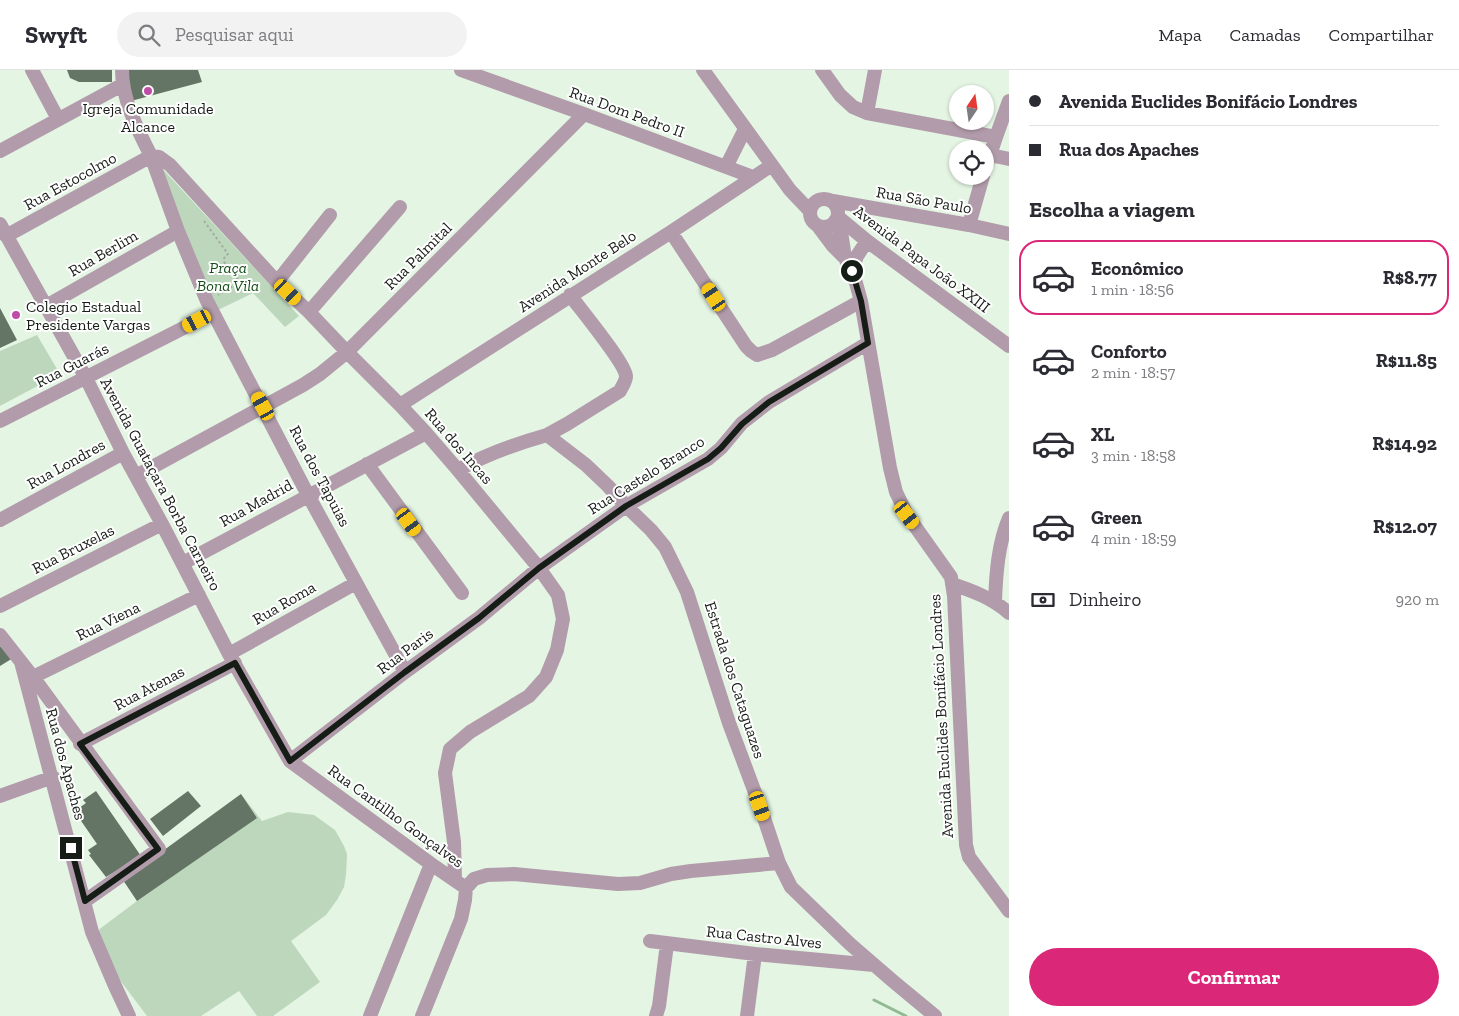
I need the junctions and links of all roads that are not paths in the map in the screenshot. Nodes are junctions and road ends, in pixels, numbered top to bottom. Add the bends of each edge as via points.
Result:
1 (32, 70) edge
2 (122, 70) edge
3 (461, 70) edge
4 (703, 70) edge
5 (822, 70) edge
6 (875, 70) edge
7 (122, 84) junction
8 (1009, 101) edge
9 (867, 113) junction
10 (584, 114) junction
11 (58, 119) junction
12 (745, 129) junction
13 (996, 137) junction
14 (994, 143) edge
15 (0, 151) edge
16 (994, 155) edge
17 (151, 156) junction
18 (1009, 159) edge
19 (772, 165) junction
20 (726, 167) junction
21 (753, 177) junction
22 (784, 180) junction
23 (980, 185) edge
24 (827, 200) junction
25 (400, 207) dead end
26 (810, 210) junction
27 (330, 215) dead end
28 (836, 219) junction
29 (969, 225) junction
30 (818, 226) junction
31 (3, 230) edge
32 (178, 231) junction
33 (671, 232) junction
34 (1009, 234) edge
35 (867, 241) junction
36 (845, 258) junction
37 (852, 271) junction
38 (277, 282) junction
39 (570, 296) junction
40 (861, 301) junction
41 (46, 306) junction
42 (210, 307) junction
43 (309, 312) junction
44 (868, 343) junction
45 (1009, 346) edge
46 (347, 352) junction
47 (86, 378) junction
48 (400, 405) junction
49 (263, 406) junction
50 (0, 422) edge
51 (426, 432) junction
52 (547, 435) junction
53 (123, 453) junction
54 (367, 464) junction
55 (458, 470) junction
56 (136, 476) junction
57 (308, 495) junction
58 (626, 506) junction
59 (1009, 518) edge
60 (0, 520) edge
61 (162, 524) junction
62 (182, 563) junction
63 (539, 568) junction
64 (356, 582) junction
65 (952, 584) junction
66 (462, 593) dead end
67 (199, 595) junction
68 (995, 602) junction
69 (0, 606) edge
70 (1009, 613) edge
71 (0, 635) edge
72 (232, 658) junction
73 (21, 662) junction
74 (405, 672) junction
75 (33, 677) junction
76 (80, 744) junction
77 (290, 761) junction
78 (52, 777) junction
79 (0, 796) edge
80 (779, 863) junction
81 (431, 864) junction
82 (461, 884) junction
83 (85, 901) junction
84 (1009, 911) edge
85 (650, 941) dead end
86 (668, 944) junction
87 (755, 954) junction
88 (874, 965) junction
89 (129, 1016) edge
90 (370, 1016) edge
91 (422, 1016) edge
92 (656, 1016) edge
93 (747, 1016) edge
94 (935, 1016) edge

1 - 11 street
2 - 7 street
3 - 10 street, Rua Dom Pedro II
4 - 12 street
5 - 9 street via 840,95 853,107
6 - 9 street
7 - 11 street
7 - 17 street
8 - 13 street
9 - 13 street
10 - 20 street, Rua Dom Pedro II
10 - 46 street, Rua Palmital
11 - 15 street
12 - 19 street
12 - 20 street
13 - 14 street
16 - 18 street
17 - 31 street, Rua Estocolmo
17 - 32 street, Rua dos Tapuias
17 - 38 street, Rua dos Incas via 159,157 170,165
19 - 21 street, Avenida Monte Belo
19 - 22 street
20 - 21 street, Rua Dom Pedro II
21 - 33 street, Avenida Monte Belo
22 - 24 street
22 - 26 street
23 - 29 street
24 - 26 street via 812,204
24 - 28 street via 838,209
24 - 29 street, Rua São Paulo
25 - 43 street
26 - 30 street via 811,219
27 - 38 street
28 - 30 street via 827,226
28 - 35 street, Avenida Papa João XXIII
28 - 36 street, Avenida Euclides Bonifácio Londres
29 - 34 street, Rua São Paulo
30 - 36 street, Avenida Euclides Bonifácio Londres
31 - 41 street, Avenida Guataçara Borba Carneiro
32 - 41 street, Rua Berlim
32 - 42 street, Rua dos Tapuias
33 - 39 street, Avenida Monte Belo
33 - 40 street via 746,346 757,355
35 - 37 street
35 - 45 street, Avenida Papa João XXIII
36 - 37 street, Avenida Euclides Bonifácio Londres
37 - 40 street, Avenida Euclides Bonifácio Londres
38 - 43 street, Rua dos Incas
39 - 48 street, Avenida Monte Belo
39 - 52 street via 620,362 626,376 625,383 620,391
40 - 44 street, Avenida Euclides Bonifácio Londres
41 - 47 street, Avenida Guataçara Borba Carneiro
42 - 47 street, Rua Guarás
42 - 49 street, Rua dos Tapuias
43 - 46 street, Rua dos Incas
44 - 58 street, Rua Castelo Branco via 769,402 708,459
44 - 65 street, Avenida Euclides Bonifácio Londres via 896,492 907,515 951,577
46 - 48 street, Rua dos Incas
46 - 49 street, Rua Palmital via 311,379
47 - 50 street, Rua Guarás
47 - 53 street, Avenida Guataçara Borba Carneiro
48 - 51 street, Rua dos Incas
49 - 56 street, Rua Palmital
49 - 57 street, Rua dos Tapuias
51 - 54 street, Rua Madrid
51 - 55 street, Rua dos Incas
52 - 55 street via 518,443
52 - 58 street, Estrada dos Cataguazes via 586,465
53 - 56 street, Avenida Guataçara Borba Carneiro
53 - 60 street, Rua Londres
54 - 57 street, Rua Madrid
54 - 66 street
55 - 63 street, Rua dos Incas
56 - 61 street, Avenida Guataçara Borba Carneiro
57 - 62 street, Rua Madrid
57 - 64 street, Rua dos Tapuias
58 - 63 street, Rua Castelo Branco
58 - 80 street, Estrada dos Cataguazes via 666,547 688,592 729,723
59 - 68 street via 999,551
61 - 62 street, Avenida Guataçara Borba Carneiro
61 - 69 street, Rua Bruxelas
62 - 67 street, Avenida Guataçara Borba Carneiro
63 - 74 street, Rua Paris via 479,618
63 - 82 street, Rua dos Incas via 558,595 563,619 557,650 546,677 529,696 470,732 450,749 445,773
64 - 72 street, Rua Roma
64 - 74 street, Rua dos Tapuias
65 - 68 street
65 - 84 street, Avenida Euclides Bonifácio Londres via 966,845 969,857
67 - 72 street, Avenida Guataçara Borba Carneiro
67 - 75 street, Rua Viena
68 - 70 street
71 - 73 street
72 - 76 street, Rua Atenas
72 - 77 street, Avenida Guataçara Borba Carneiro
73 - 75 street
73 - 78 street, Rua dos Apaches
74 - 77 street, Rua Paris
75 - 76 street
76 - 83 street via 158,849
77 - 81 street, Rua Cantilho Gonçalves
78 - 79 street
78 - 83 street, Rua dos Apaches
80 - 82 street, Rua Cantilho Gonçalves via 691,871 640,883 514,874 487,875
80 - 88 street, Estrada dos Cataguazes via 791,887
81 - 82 street, Rua Cantilho Gonçalves
81 - 90 street
82 - 91 street via 465,900 461,919
83 - 89 street, Rua dos Apaches via 92,932
85 - 86 street, Rua Castro Alves
86 - 87 street, Rua Castro Alves
86 - 92 street
87 - 88 street, Rua Castro Alves
87 - 93 street
88 - 94 street, Estrada dos Cataguazes

